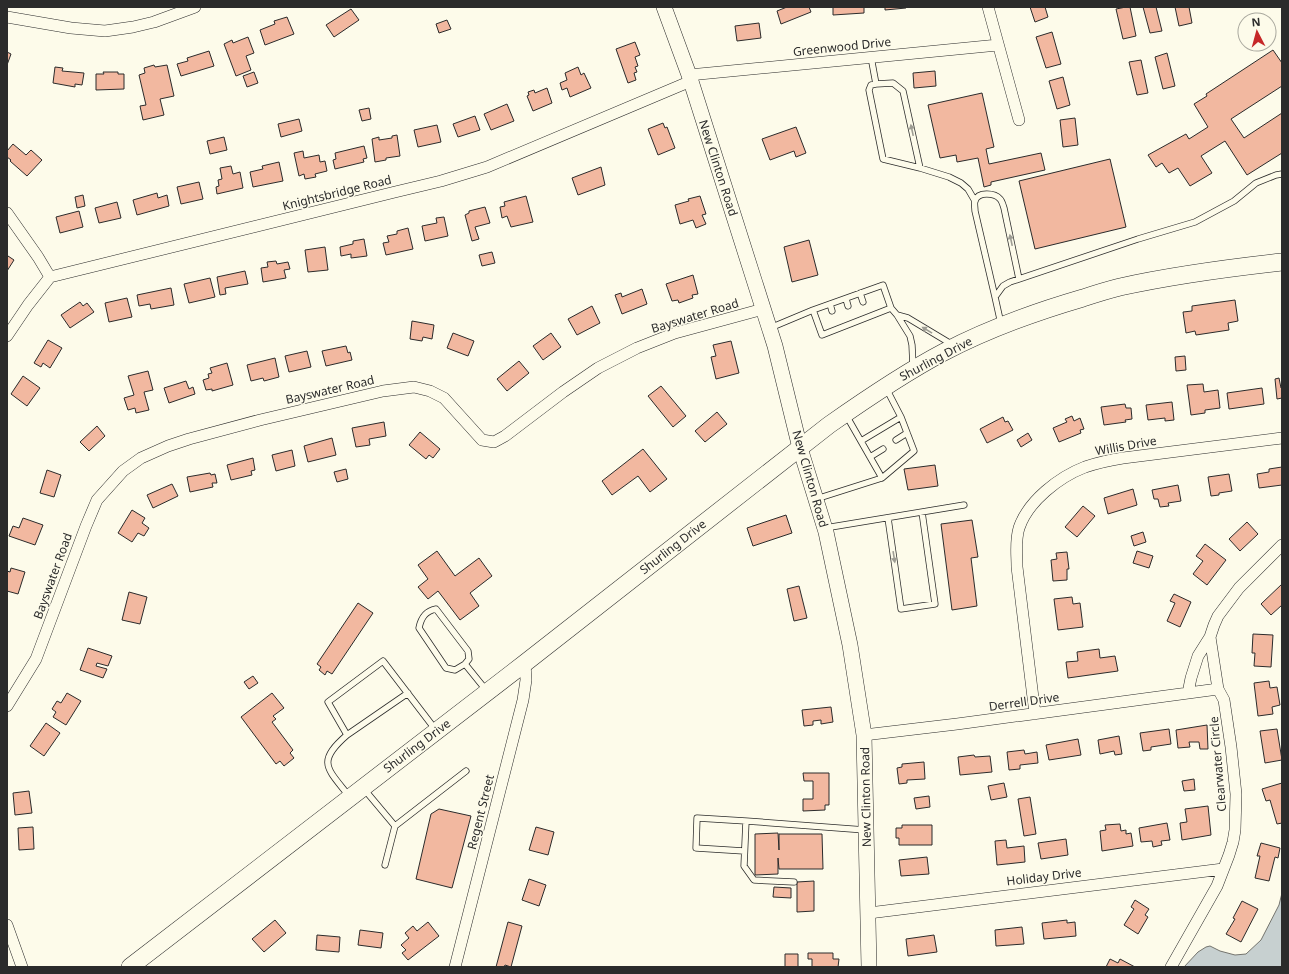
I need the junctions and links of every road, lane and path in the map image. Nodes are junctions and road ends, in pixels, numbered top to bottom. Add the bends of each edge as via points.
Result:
1 (195, 7) edge
2 (664, 7) edge
3 (988, 7) edge
4 (7, 17) edge
5 (998, 45) junction
6 (871, 57) junction
7 (690, 78) junction
8 (876, 84) junction
9 (1020, 120) dead end
10 (920, 168) junction
11 (1282, 174) edge
12 (974, 201) junction
13 (7, 213) edge
14 (1282, 262) edge
15 (50, 276) junction
16 (1019, 278) junction
17 (860, 293) junction
18 (995, 296) junction
19 (846, 299) junction
20 (863, 302) dead end
21 (830, 304) junction
22 (848, 306) dead end
23 (891, 308) junction
24 (763, 309) junction
25 (813, 310) junction
26 (832, 311) dead end
27 (897, 315) junction
28 (1002, 327) junction
29 (770, 328) junction
30 (7, 336) edge
31 (955, 347) junction
32 (913, 370) junction
33 (886, 387) junction
34 (845, 414) junction
35 (901, 417) junction
36 (907, 433) junction
37 (1282, 438) edge
38 (861, 440) junction
39 (896, 440) dead end
40 (800, 448) junction
41 (883, 449) dead end
42 (870, 457) junction
43 (882, 478) junction
44 (816, 499) junction
45 (964, 506) dead end
46 (922, 512) junction
47 (888, 518) junction
48 (825, 528) junction
49 (1282, 545) edge
50 (1210, 638) junction
51 (525, 663) junction
52 (465, 664) junction
53 (1218, 689) junction
54 (487, 692) junction
55 (408, 693) junction
56 (1188, 693) junction
57 (7, 706) edge
58 (1035, 714) junction
59 (437, 731) junction
60 (347, 734) junction
61 (864, 735) junction
62 (466, 771) dead end
63 (357, 792) junction
64 (746, 821) junction
65 (395, 826) junction
66 (866, 830) junction
67 (744, 851) junction
68 (385, 865) dead end
69 (1223, 869) junction
70 (794, 882) dead end
71 (868, 913) junction
72 (7, 925) edge
73 (22, 967) edge
74 (130, 967) edge
75 (455, 967) edge
76 (869, 967) edge
77 (1171, 967) edge

1 - 4 street via 154,22 105,31
2 - 7 street, New Clinton Road
3 - 5 street
5 - 6 street, Greenwood Drive
5 - 9 street
6 - 7 street, Greenwood Drive
6 - 8 lane
7 - 15 street, Knightsbridge Road via 487,167
7 - 24 street, New Clinton Road
10 -> 8 lane via 903,91 893,83
8 - 10 lane via 871,85 868,90 883,160
10 - 12 lane via 961,183 968,189
11 - 16 lane via 1256,183 1234,201 1195,222
16 -> 12 lane via 1001,200 990,194 981,195
12 - 18 lane
13 - 15 street
14 - 28 main road, Shurling Drive via 1176,276 1119,288 1049,308
15 - 30 street
16 - 18 lane via 1003,286
17 - 19 lane
17 - 20 lane
17 - 23 lane via 883,285
18 - 28 lane
19 - 21 lane
19 - 22 lane
21 - 25 lane
21 - 26 lane
23 - 25 lane via 836,327 822,335
23 - 27 lane
24 - 29 street, New Clinton Road
24 - 57 street, Bayswater Road via 675,333 637,348 598,368 494,442 482,440 444,398 414,387 384,391 246,424 189,439 141,458 123,471 97,500 36,659
25 - 29 lane
31 -> 27 lane via 908,318
27 - 32 lane via 910,336
28 - 31 main road, Shurling Drive
29 - 40 street, New Clinton Road
31 - 32 main road, Shurling Drive
32 - 33 main road, Shurling Drive
33 - 34 main road, Shurling Drive
33 - 35 lane
34 - 38 lane
34 - 40 main road, Shurling Drive
35 - 36 lane
35 - 38 lane
36 - 39 lane
36 - 43 lane via 914,451
37 - 58 street, Willis Drive via 1105,461 1064,478 1050,487 1032,506 1019,528 1016,544
38 - 42 lane
40 - 44 street, New Clinton Road
40 - 51 main road, Shurling Drive
41 - 42 lane
42 - 43 lane
43 - 44 lane
44 - 48 street, New Clinton Road
45 - 46 lane
46 - 47 lane
47 -> 46 lane via 901,609 935,604
47 - 48 lane
48 - 61 street, New Clinton Road via 850,645
49 - 50 street via 1239,588 1218,616
50 - 53 street
50 - 56 street via 1198,656
51 - 54 main road, Shurling Drive
51 - 75 street, Regent Street via 523,700
52 - 52 lane via 469,659 468,651 436,610 430,610 421,621 420,628 446,668 455,670
52 - 54 lane
53 - 56 street, Derrell Drive
53 - 69 street, Clearwater Circle via 1224,700 1236,794 1233,842
54 - 59 main road, Shurling Drive
55 - 59 lane
55 - 60 lane
55 - 60 lane via 383,661 328,702
56 - 58 street, Derrell Drive
58 - 61 street, Derrell Drive
59 - 63 main road, Shurling Drive
60 - 63 lane via 334,746 328,758 328,767 332,775
61 - 66 street, New Clinton Road
62 - 65 lane
63 - 65 lane
63 - 74 main road, Shurling Drive
64 - 66 lane
64 - 67 lane
64 - 67 lane via 697,818 696,848
65 - 68 lane
66 - 71 street, New Clinton Road
67 - 70 lane via 744,866 754,880
69 - 71 street, Holiday Drive
69 - 77 street, Clearwater Circle via 1217,886
71 - 76 street, New Clinton Road
72 - 73 street

